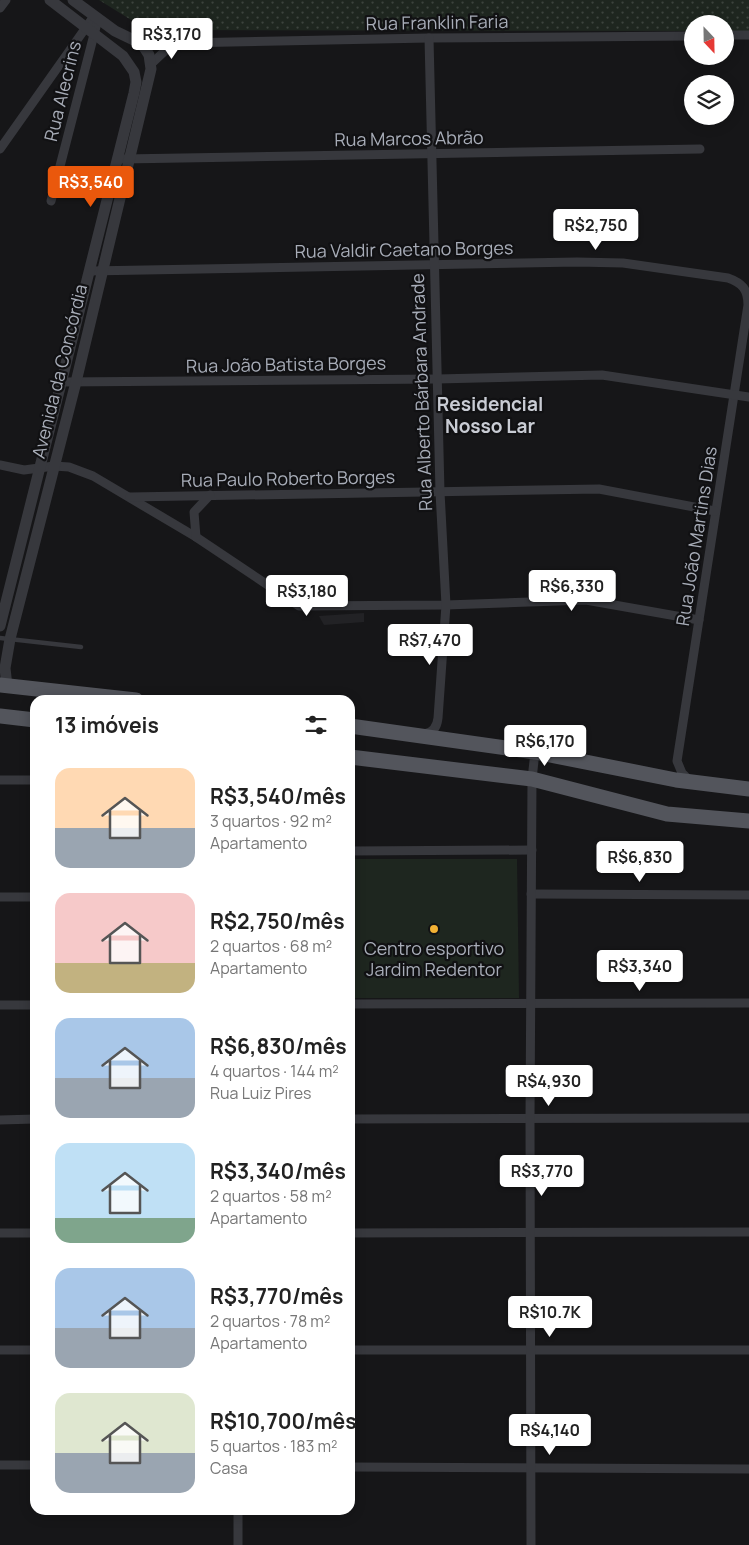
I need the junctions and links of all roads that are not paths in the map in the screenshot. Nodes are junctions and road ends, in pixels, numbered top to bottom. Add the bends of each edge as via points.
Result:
1 (6, 0) edge
2 (50, 0) edge
3 (73, 0) edge
4 (0, 8) edge
5 (96, 18) junction
6 (90, 30) junction
7 (734, 35) edge
8 (749, 35) edge
9 (684, 36) edge
10 (429, 38) junction
11 (136, 40) junction
12 (182, 43) junction
13 (151, 64) junction
14 (0, 148) edge
15 (700, 149) dead end
16 (432, 154) junction
17 (118, 159) junction
18 (130, 159) junction
19 (51, 201) dead end
20 (434, 265) junction
21 (102, 270) junction
22 (89, 271) junction
23 (745, 288) joint
24 (79, 312) junction
25 (92, 314) junction
26 (437, 379) junction
27 (62, 382) junction
28 (76, 382) junction
29 (735, 395) junction
30 (749, 397) edge
31 (0, 465) edge
32 (54, 466) junction
33 (40, 468) junction
34 (440, 492) junction
35 (210, 495) junction
36 (130, 498) junction
37 (715, 511) junction
38 (196, 537) junction
39 (446, 605) junction
40 (699, 620) junction
41 (0, 626) edge
42 (5, 639) edge
43 (81, 647) dead end
44 (3, 686) edge
45 (88, 695) edge
46 (0, 716) edge
47 (30, 719) edge
48 (355, 727) edge
49 (421, 735) junction
50 (535, 752) junction
51 (355, 758) edge
52 (532, 779) junction
53 (0, 780) edge
54 (30, 780) edge
55 (693, 782) junction
56 (749, 789) edge
57 (749, 821) edge
58 (532, 850) junction
59 (355, 851) edge
60 (531, 894) junction
61 (749, 895) edge
62 (0, 897) edge
63 (30, 897) edge
64 (749, 1003) edge
65 (355, 1004) edge
66 (531, 1004) junction
67 (0, 1005) edge
68 (30, 1005) edge
69 (749, 1118) edge
70 (355, 1119) edge
71 (530, 1119) junction
72 (0, 1120) edge
73 (30, 1120) edge
74 (530, 1232) junction
75 (749, 1232) edge
76 (0, 1233) edge
77 (30, 1233) edge
78 (355, 1233) edge
79 (0, 1350) edge
80 (30, 1350) edge
81 (355, 1350) edge
82 (530, 1350) junction
83 (749, 1350) edge
84 (0, 1465) edge
85 (30, 1465) edge
86 (355, 1467) edge
87 (530, 1468) junction
88 (749, 1469) edge
89 (238, 1515) edge
90 (238, 1545) edge
91 (531, 1545) edge

1 - 4 street
2 - 6 street
3 - 5 street
5 - 6 street
5 - 11 street
6 - 14 street
6 - 17 street, Avenida da Concórdia via 123,56 134,72 134,93
6 - 19 street, Rua Alecrins
7 - 8 street
9 - 10 street, Rua Franklin Faria
10 - 12 street, Rua Franklin Faria
10 - 16 street, Rua Alberto Bárbara Andrade
11 - 12 street, Rua Franklin Faria
11 - 13 street via 146,49
12 - 13 street, Rua Franklin Faria via 167,49
13 - 18 street, Avenida da Concórdia
15 - 16 street, Rua Marcos Abrão
16 - 18 street, Rua Marcos Abrão
16 - 20 street, Rua Alberto Bárbara Andrade
17 - 18 street, Rua Marcos Abrão
17 - 22 street, Avenida da Concórdia
18 - 21 street, Avenida da Concórdia
20 - 21 street, Rua Valdir Caetano Borges
20 - 23 street, Rua Valdir Caetano Borges via 623,263 728,278
20 - 26 street, Rua Alberto Bárbara Andrade
21 - 22 street, Rua Valdir Caetano Borges
21 - 25 street, Avenida da Concórdia
22 - 24 street, Avenida da Concórdia
23 - 29 street, Rua João Martins Dias via 748,304
24 - 25 street
24 - 27 street, Avenida da Concórdia
25 - 28 street, Avenida da Concórdia
26 - 28 street, Rua João Batista Borges
26 - 29 street, Rua João Batista Borges via 602,375
26 - 34 street, Rua Alberto Bárbara Andrade
27 - 28 street, Rua João Batista Borges
27 - 33 street, Avenida da Concórdia
28 - 32 street, Avenida da Concórdia
29 - 30 street, Rua João Batista Borges
29 - 37 street, Rua João Martins Dias
31 - 33 street via 24,470
32 - 33 street
32 - 36 street via 80,470
32 - 42 street, Avenida da Concórdia
33 - 41 street, Avenida da Concórdia
34 - 35 street, Rua Paulo Roberto Borges
34 - 37 street, Rua Paulo Roberto Borges via 599,488
34 - 39 street, Rua Alberto Bárbara Andrade
35 - 36 street, Rua Paulo Roberto Borges
35 - 38 street via 194,512
36 - 38 street
37 - 40 street, Rua João Martins Dias
38 - 39 street via 299,606
39 - 40 street via 586,600
39 - 49 street, Rua Alberto Bárbara Andrade via 437,725
40 - 55 street, Rua João Martins Dias via 677,761 682,774
42 - 43 lane
42 - 44 street, Avenida da Concórdia
44 - 45 main road
46 - 47 main road
48 - 49 main road
49 - 50 main road
50 - 52 street
50 - 55 main road
51 - 52 main road
52 - 57 main road via 667,814
52 - 58 street
53 - 54 street
55 - 56 main road
58 - 59 street
58 - 60 street
60 - 61 street
60 - 66 street
62 - 63 street
64 - 66 street
65 - 66 street
66 - 71 street
67 - 68 street
69 - 71 street
70 - 71 street
71 - 74 street
72 - 73 street
74 - 75 street
74 - 78 street
74 - 82 street
76 - 77 street
79 - 80 street
81 - 82 street
82 - 83 street
82 - 87 street
84 - 85 street
86 - 87 street
87 - 88 street
87 - 91 street
89 - 90 street

